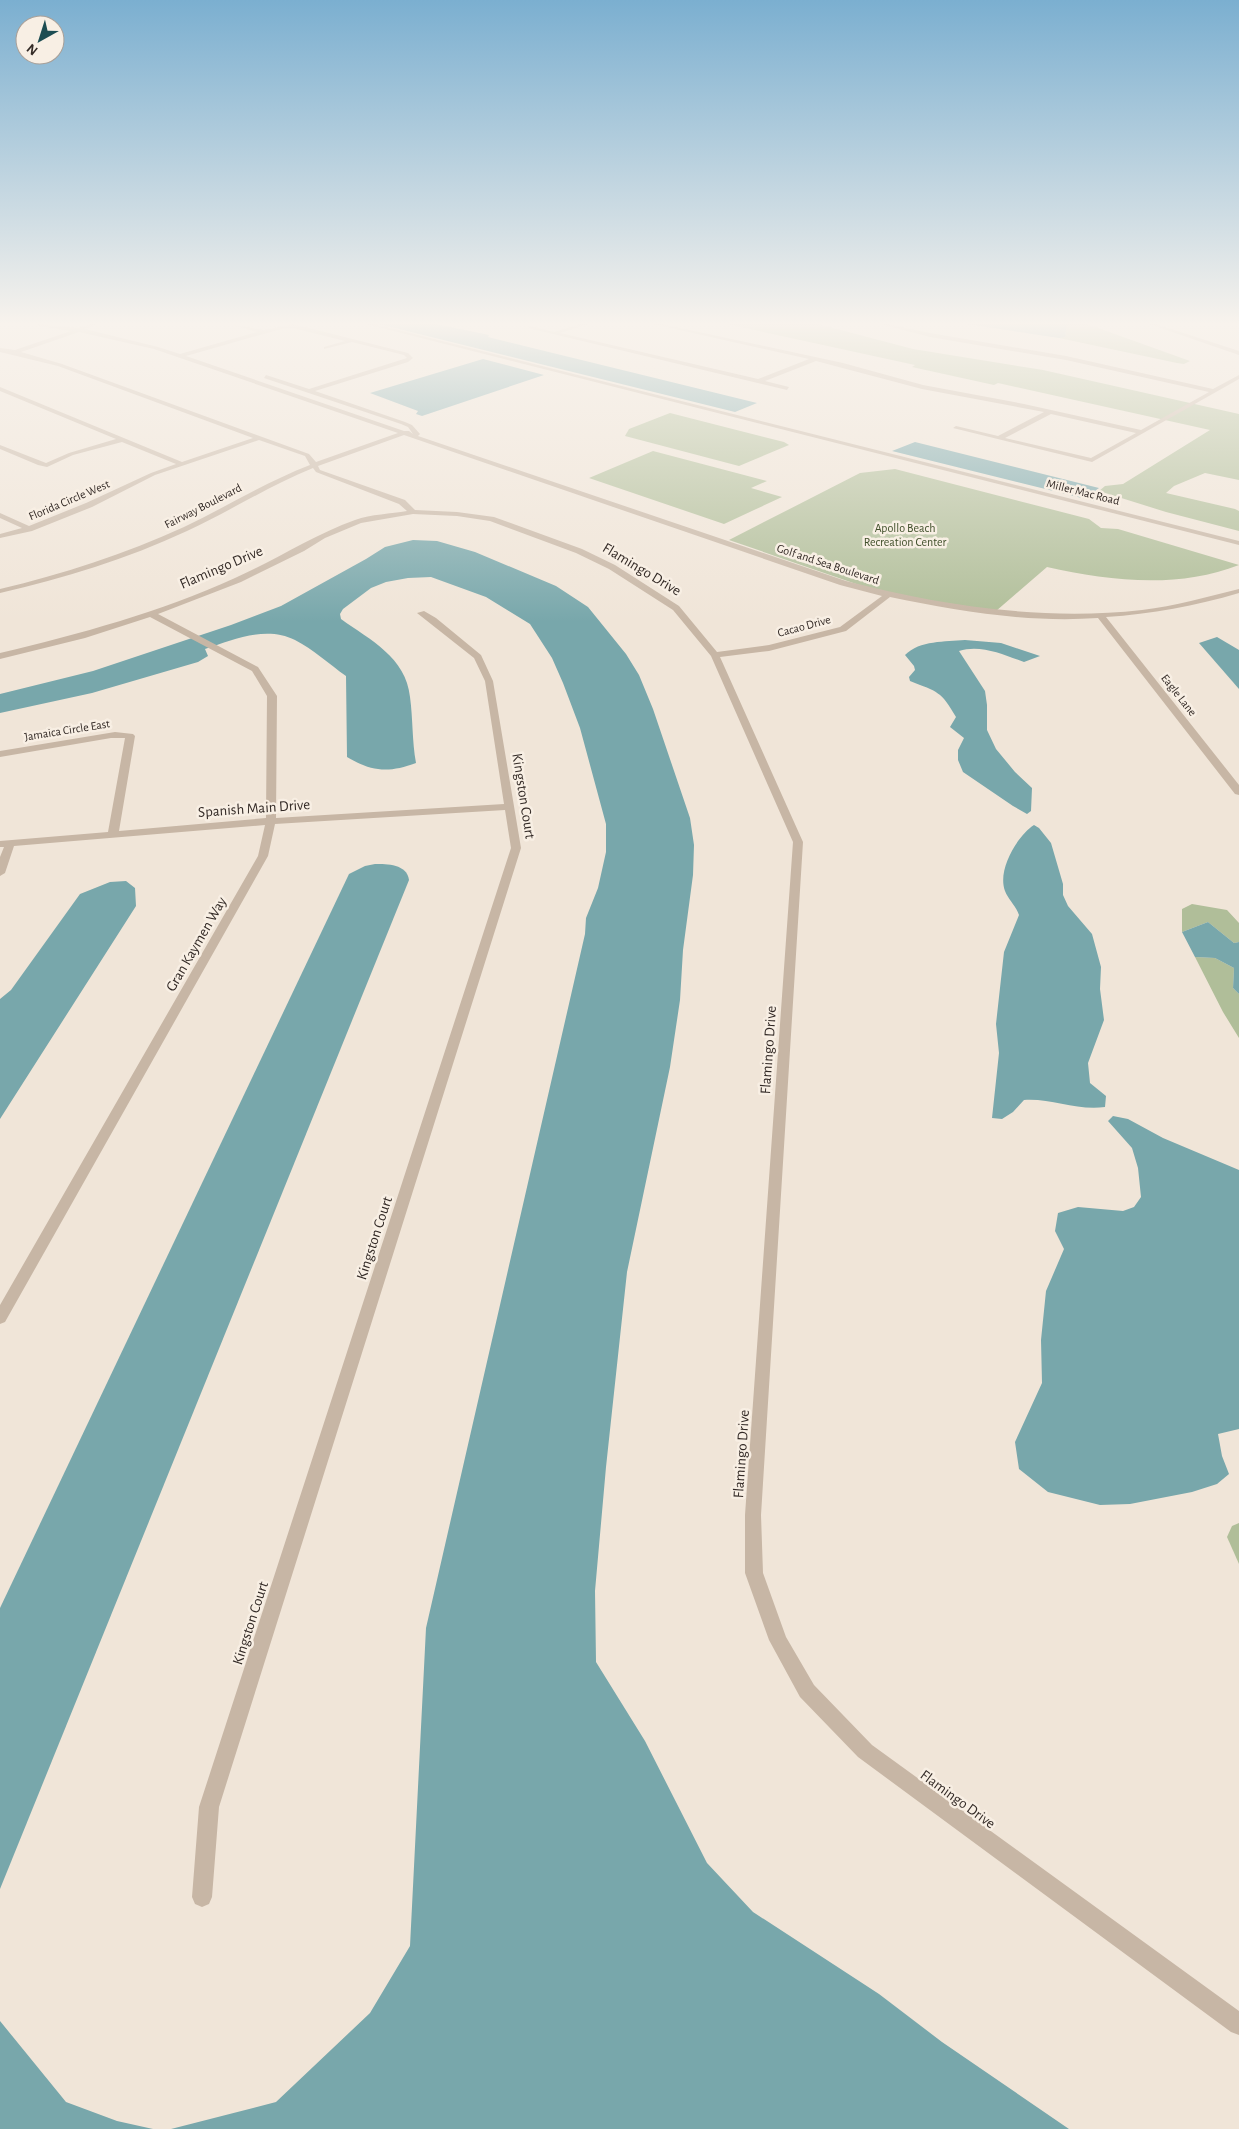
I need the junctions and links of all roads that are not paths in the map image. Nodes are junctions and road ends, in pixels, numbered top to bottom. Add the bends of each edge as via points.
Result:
1 (85, 423) edge
2 (218, 423) edge
3 (382, 423) edge
4 (404, 423) edge
5 (764, 423) edge
6 (1028, 423) edge
7 (1102, 423) edge
8 (1157, 423) edge
9 (956, 428) dead end
10 (408, 432) junction
11 (1142, 432) junction
12 (258, 438) junction
13 (999, 438) junction
14 (124, 439) junction
15 (0, 447) edge
16 (180, 463) junction
17 (314, 465) junction
18 (413, 512) junction
19 (0, 515) edge
20 (29, 529) junction
21 (0, 536) edge
22 (1239, 543) edge
23 (0, 590) edge
24 (1239, 591) edge
25 (888, 595) junction
26 (421, 613) dead end
27 (150, 614) junction
28 (1099, 614) junction
29 (715, 655) junction
30 (0, 656) edge
31 (0, 754) edge
32 (1239, 792) edge
33 (510, 807) junction
34 (271, 821) junction
35 (113, 834) junction
36 (5, 843) edge
37 (0, 872) edge
38 (0, 1318) edge
39 (202, 1897) dead end
40 (1239, 2024) edge

1 - 14 street
2 - 12 street
3 - 10 street, Golf and Sea Boulevard
4 - 10 street, Golf and Sea Boulevard via 410,426
5 - 22 street, Miller Mac Road
6 - 13 street
7 - 11 street
8 - 11 street
9 - 13 street
10 - 17 street, Fairway Boulevard
10 - 25 street, Golf and Sea Boulevard via 834,580
11 - 13 street via 1092,460
12 - 16 street, Florida Circle West
12 - 17 street via 307,455
14 - 15 street via 71,454 47,465
14 - 16 street
16 - 20 street, Florida Circle West
17 - 18 street via 318,471 402,502
17 - 23 street, Fairway Boulevard via 266,486 175,534 55,577
18 - 27 street, Flamingo Drive via 359,521 322,536 238,580
18 - 29 street, Flamingo Drive via 492,519 579,551 612,567 676,608
19 - 20 street
20 - 21 street, Florida Circle West
24 - 28 street, Golf and Sea Boulevard via 1184,605
25 - 28 street, Golf and Sea Boulevard via 953,607 1014,613
25 - 29 street, Cacao Drive via 843,628 770,648
26 - 33 street, Kingston Court via 478,657 489,681
27 - 30 street, Flamingo Drive via 82,636
27 - 34 street, Gran Kaymen Way via 255,669 272,696
28 - 32 street, Eagle Lane
29 - 40 street, Flamingo Drive via 798,842 753,1515 754,1573 778,1640 807,1691 865,1751
31 - 35 street, Jamaica Circle East via 115,733 130,736
33 - 34 street, Spanish Main Drive
33 - 39 street, Kingston Court via 516,848 209,1807
34 - 35 street, Spanish Main Drive
34 - 38 street, Gran Kaymen Way via 263,856
35 - 36 street, Spanish Main Drive
36 - 37 street

